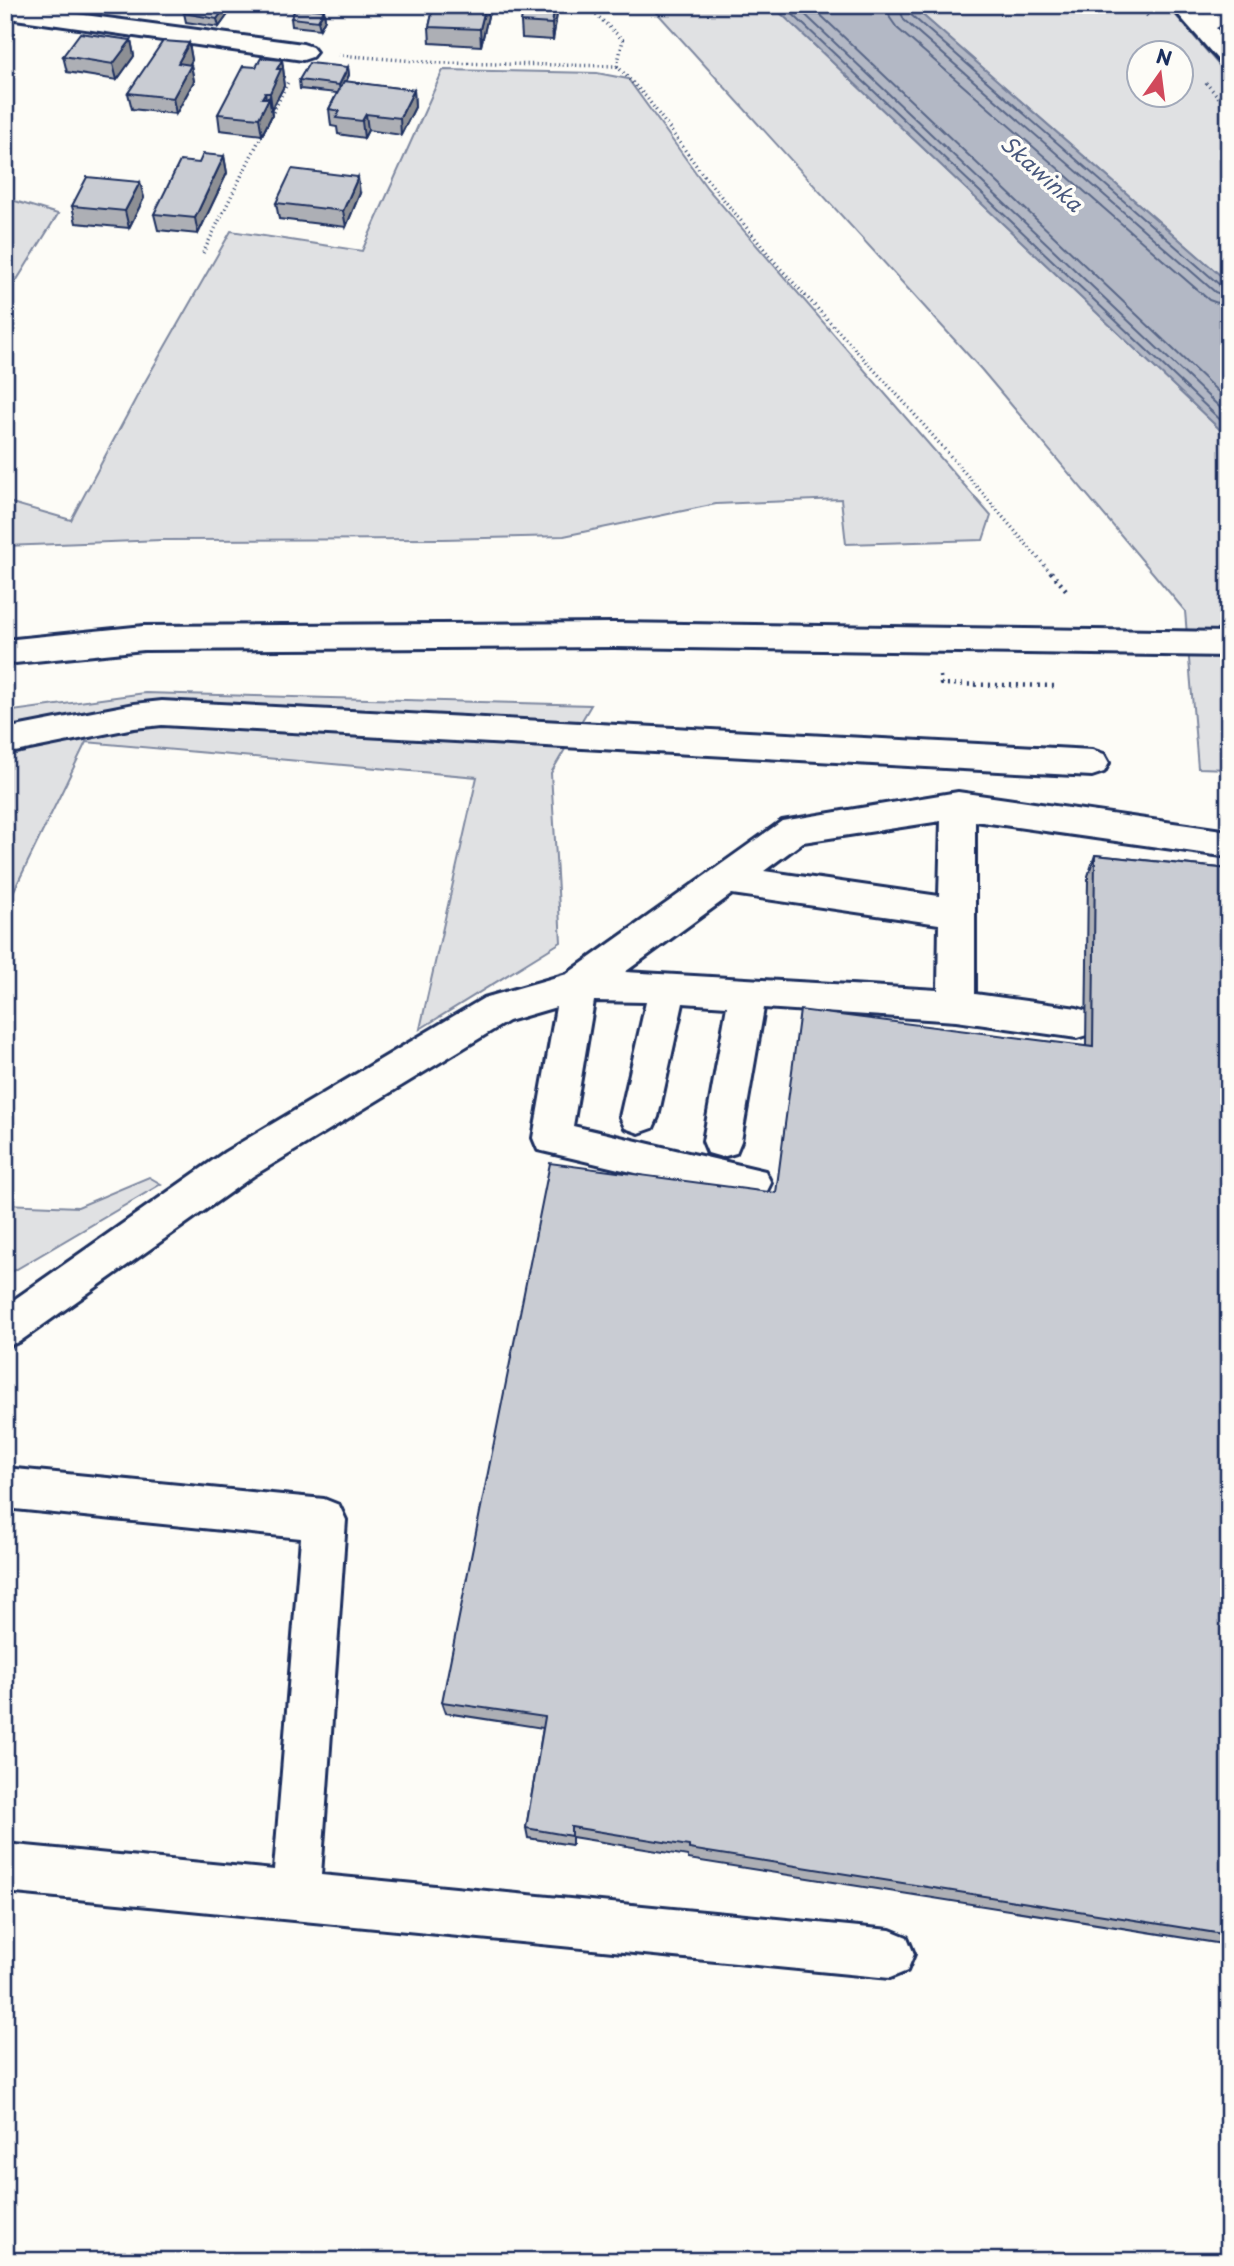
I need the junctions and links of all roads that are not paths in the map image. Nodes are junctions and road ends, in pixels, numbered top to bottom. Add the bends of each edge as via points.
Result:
1 (1182, 5) edge
2 (1229, 11) edge
3 (20, 12) edge
4 (1200, 26) junction
5 (303, 52) road end
6 (1229, 57) edge
7 (1229, 644) edge
8 (5, 652) edge
9 (5, 742) edge
10 (1092, 763) dead end
11 (958, 805) junction
12 (1229, 844) edge
13 (726, 879) junction
14 (956, 912) junction
15 (578, 986) junction
16 (668, 987) junction
17 (748, 992) junction
18 (956, 1006) junction
19 (1077, 1023) dead end
20 (639, 1117) dead end
21 (722, 1142) dead end
22 (751, 1183) dead end
23 (5, 1329) edge
24 (5, 1488) edge
25 (5, 1868) edge
26 (296, 1896) junction
27 (890, 1954) dead end

1 - 4 main road
2 - 4 main road
3 - 5 main road
4 - 6 main road
7 - 8 main road via 600,635 145,638
9 - 10 main road via 162,713
11 - 12 main road
11 - 13 main road via 794,830
11 - 14 main road
13 - 14 main road
13 - 15 main road
14 - 18 main road
15 - 16 main road
15 - 22 main road via 552,1138
15 - 23 main road via 497,1009 239,1164
16 - 17 main road
16 - 20 main road
17 - 18 main road
17 - 21 main road
18 - 19 main road
24 - 26 main road via 324,1520
25 - 26 main road
26 - 27 main road

